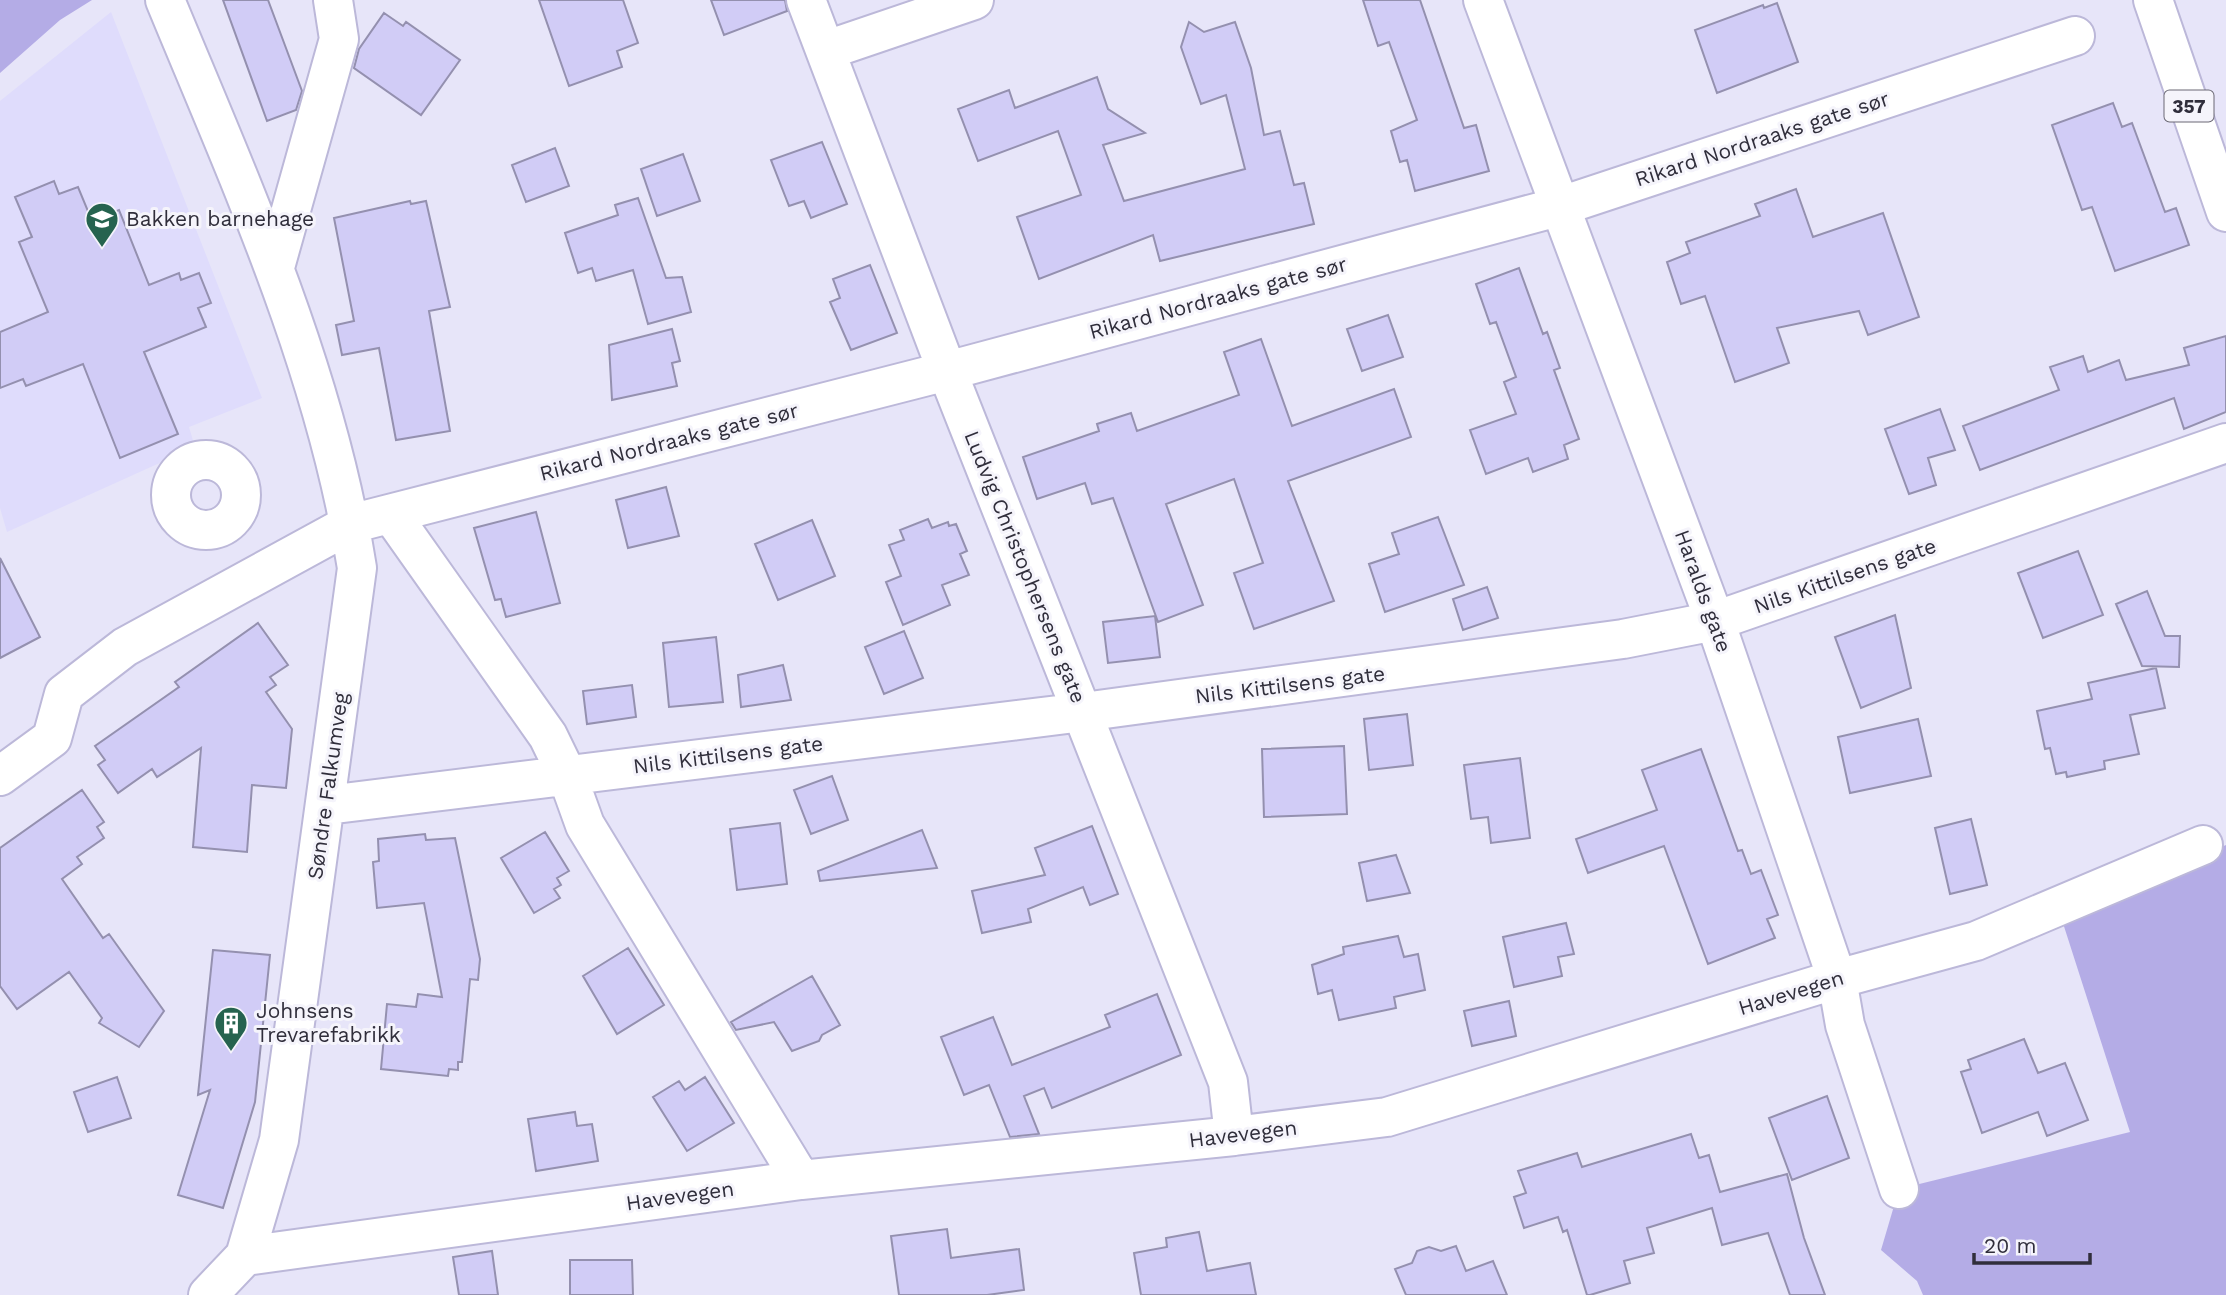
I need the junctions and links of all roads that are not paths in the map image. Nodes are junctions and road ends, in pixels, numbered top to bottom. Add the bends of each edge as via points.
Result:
1 (165, 0) edge
2 (333, 0) edge
3 (806, 0) edge
4 (974, 0) edge
5 (1483, 0) edge
6 (2152, 0) edge
7 (2075, 36) dead end
8 (827, 50) junction
9 (1558, 207) junction
10 (2226, 212) edge
11 (275, 267) junction
12 (947, 371) junction
13 (2226, 443) edge
14 (391, 514) junction
15 (350, 524) junction
16 (1715, 621) junction
17 (1083, 712) junction
18 (568, 775) junction
19 (0, 776) edge
20 (327, 805) junction
21 (2203, 845) dead end
22 (1836, 979) junction
23 (1234, 1136) junction
24 (801, 1180) junction
25 (1899, 1189) dead end
26 (245, 1256) junction
27 (208, 1295) edge

1 - 11 street, Søndre Falkumveg
2 - 11 street via 339,39
3 - 8 street, Ludvig Christophersens gate
4 - 8 street
5 - 9 street, Haralds gate
6 - 10 street, 357
7 - 9 street, Rikard Nordraaks gate sør
8 - 12 street, Ludvig Christophersens gate
9 - 12 street, Rikard Nordraaks gate sør
9 - 16 street, Haralds gate
11 - 15 street, Søndre Falkumveg
12 - 14 street, Rikard Nordraaks gate sør
12 - 17 street, Ludvig Christophersens gate
13 - 16 street, Nils Kittilsens gate
14 - 15 street, Rikard Nordraaks gate sør
14 - 18 street via 548,736
15 - 19 street, Rikard Nordraaks gate sør via 125,647 64,694 51,738
15 - 20 street, Søndre Falkumveg via 357,568
16 - 17 street, Nils Kittilsens gate via 1492,659
16 - 22 street, Haralds gate
17 - 18 street, Nils Kittilsens gate
17 - 23 street, Ludvig Christophersens gate via 1228,1082
18 - 20 street, Nils Kittilsens gate
18 - 24 street via 585,825
20 - 26 street, Søndre Falkumveg via 279,1140
21 - 22 street, Havevegen via 1976,941
22 - 23 street, Havevegen via 1387,1117
22 - 25 street, Haralds gate via 1845,1025
23 - 24 street, Havevegen
24 - 26 street, Havevegen
26 - 27 street, Søndre Falkumveg

